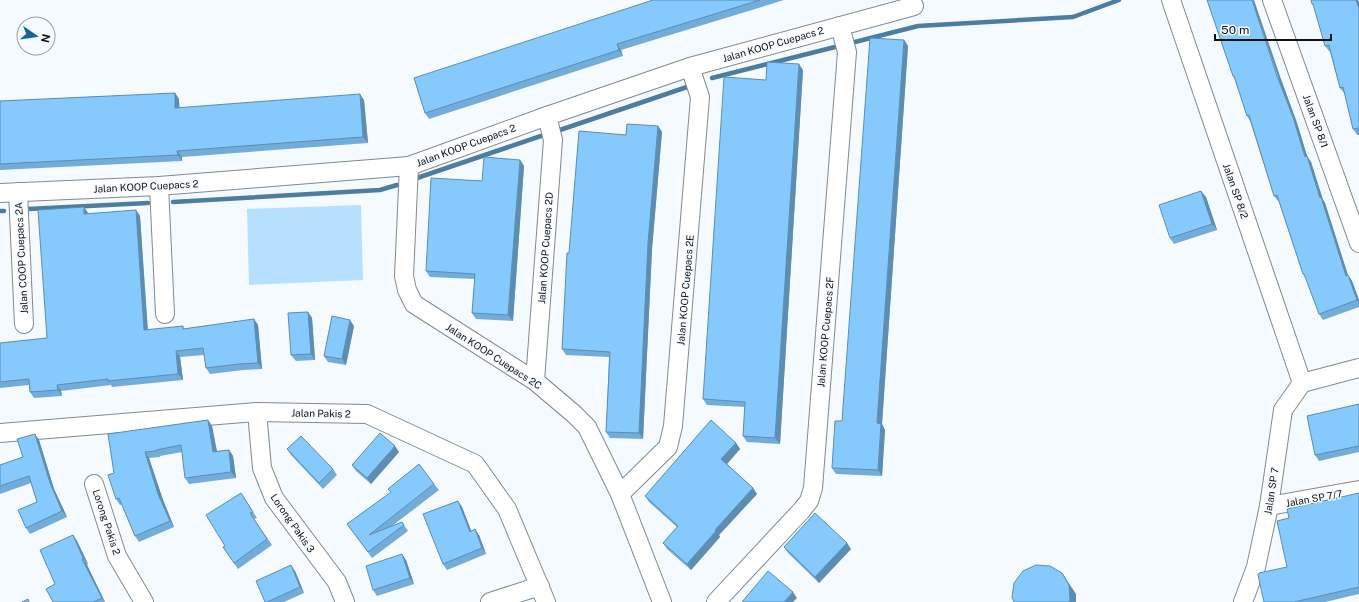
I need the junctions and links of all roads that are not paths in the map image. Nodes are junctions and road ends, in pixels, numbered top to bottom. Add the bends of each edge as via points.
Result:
1 (1171, 0) edge
2 (1272, 0) edge
3 (914, 6) dead end
4 (840, 26) junction
5 (690, 67) junction
6 (547, 116) junction
7 (409, 166) junction
8 (160, 186) junction
9 (18, 192) junction
10 (0, 193) edge
11 (1359, 243) edge
12 (164, 314) dead end
13 (24, 324) dead end
14 (1359, 368) edge
15 (535, 381) junction
16 (1302, 383) junction
17 (257, 412) junction
18 (0, 433) edge
19 (94, 484) dead end
20 (1359, 490) edge
21 (620, 494) junction
22 (1269, 506) junction
23 (543, 594) edge
24 (144, 602) edge
25 (345, 602) edge
26 (490, 602) edge
27 (662, 602) edge
28 (716, 602) edge
29 (1243, 602) edge

1 - 16 street, Jalan SP 8/2
2 - 11 street, Jalan SP 8/1
3 - 4 street, Jalan KOOP Cuepacs 2
4 - 5 street, Jalan KOOP Cuepacs 2
4 - 28 street, Jalan KOOP Cuepacs 2F via 847,52 813,488 809,501 801,511
5 - 6 street, Jalan KOOP Cuepacs 2
5 - 21 street, Jalan KOOP Cuepacs 2E via 700,97 674,426 668,446
6 - 7 street, Jalan KOOP Cuepacs 2
6 - 15 street, Jalan KOOP Cuepacs 2D via 553,140
7 - 8 street, Jalan KOOP Cuepacs 2
7 - 15 street, Jalan KOOP Cuepacs 2C via 404,276 406,290 414,304
8 - 9 street, Jalan KOOP Cuepacs 2
8 - 12 street
9 - 10 street, Jalan KOOP Cuepacs 2
9 - 13 street, Jalan COOP Cuepacs 2A
14 - 16 street
15 - 21 street, Jalan KOOP Cuepacs 2C via 587,427
16 - 22 street, Jalan SP 7 via 1283,410
17 - 18 street, Jalan Pakis 2
17 - 23 street, Jalan Pakis 2 via 367,414 475,464 507,509
17 - 25 street, Lorong Pakis 3 via 262,468 274,498 337,582
19 - 24 street, Lorong Pakis 2 via 117,556
20 - 22 street, Jalan SP 7/7
21 - 27 street, Jalan KOOP Cuepacs 2C
22 - 29 street, Jalan SP 7 via 1256,567
23 - 26 street

